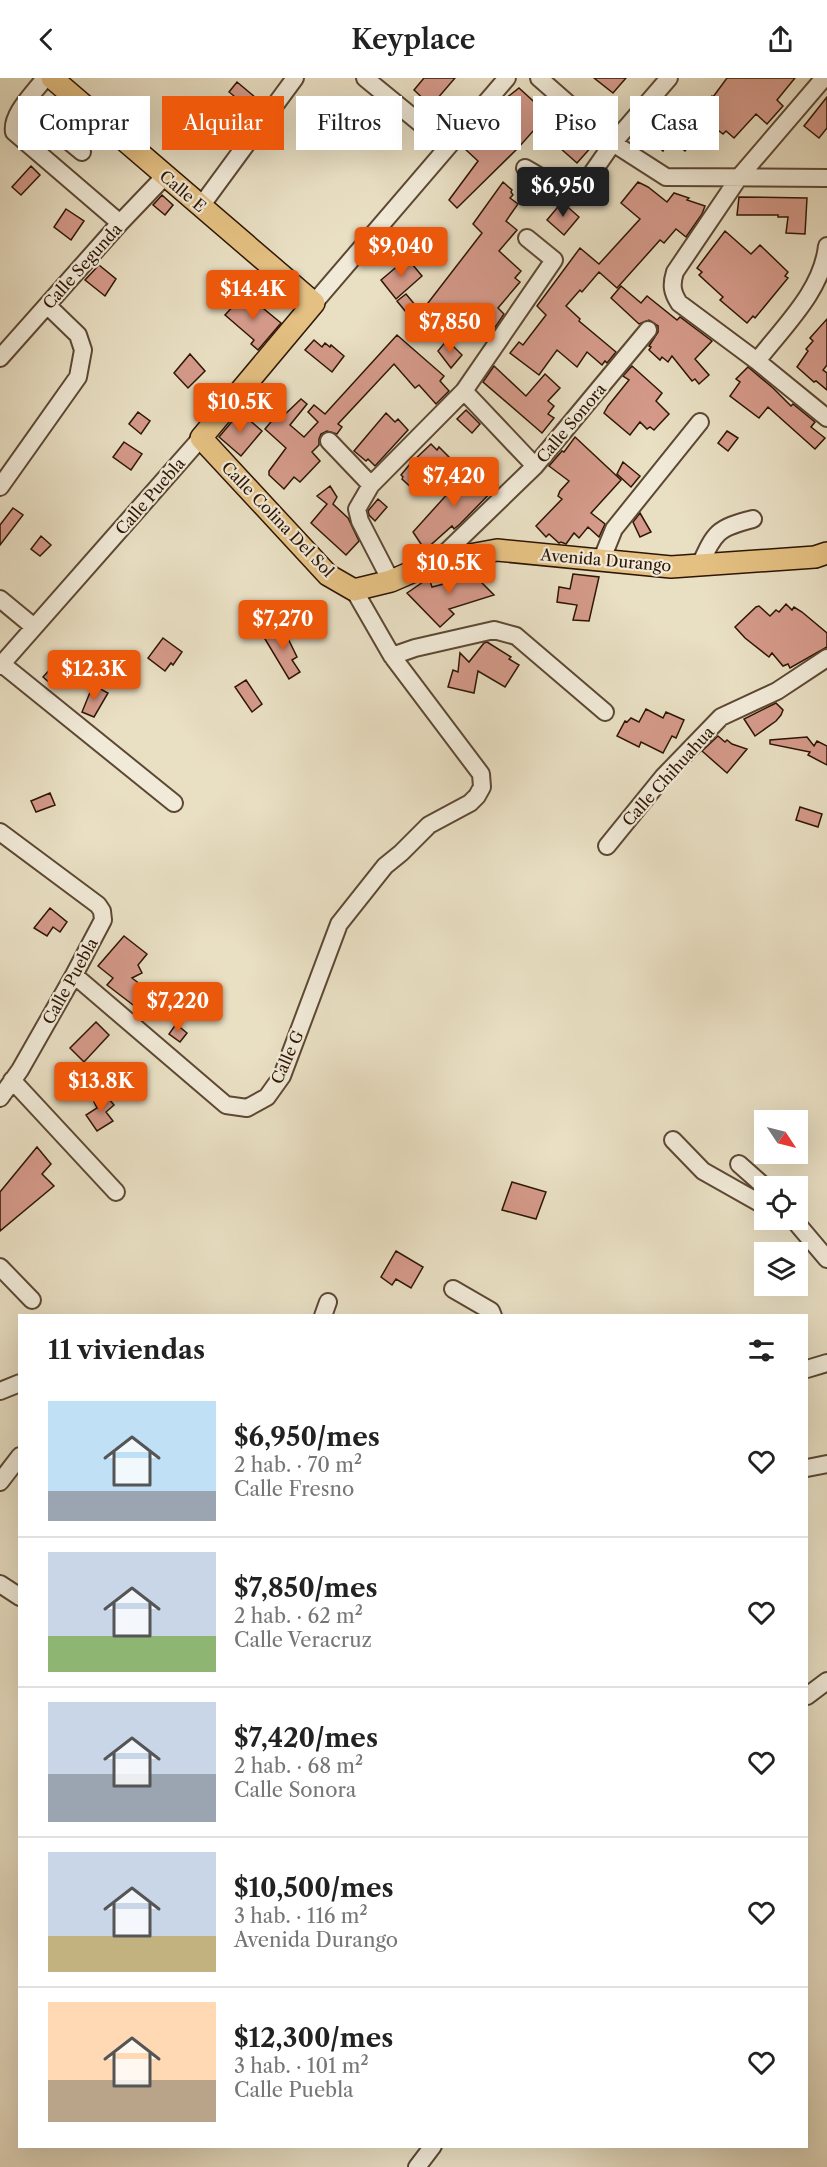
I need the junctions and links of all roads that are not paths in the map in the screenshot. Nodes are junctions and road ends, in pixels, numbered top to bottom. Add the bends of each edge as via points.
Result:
1 (45, 78) edge
2 (52, 78) edge
3 (295, 78) edge
4 (365, 78) edge
5 (507, 78) edge
6 (539, 78) edge
7 (669, 78) edge
8 (824, 78) edge
9 (32, 96) edge
10 (491, 96) edge
11 (559, 96) edge
12 (18, 117) edge
13 (414, 118) edge
14 (18, 135) edge
15 (618, 137) edge
16 (618, 146) edge
17 (35, 150) edge
18 (80, 150) edge
19 (445, 150) edge
20 (608, 150) edge
21 (82, 152) dead end
22 (525, 168) dead end
23 (165, 176) junction
24 (740, 176) junction
25 (827, 178) edge
26 (201, 206) junction
27 (120, 223) junction
28 (527, 238) dead end
29 (827, 246) edge
30 (314, 303) junction
31 (47, 305) junction
32 (648, 330) dead end
33 (0, 358) edge
34 (758, 361) junction
35 (464, 391) junction
36 (827, 418) edge
37 (700, 422) dead end
38 (201, 438) junction
39 (329, 441) dead end
40 (535, 466) junction
41 (371, 485) junction
42 (0, 487) edge
43 (753, 519) dead end
44 (827, 553) edge
45 (437, 561) junction
46 (601, 561) junction
47 (700, 565) junction
48 (391, 581) junction
49 (354, 590) junction
50 (0, 599) edge
51 (34, 627) junction
52 (392, 656) junction
53 (827, 658) edge
54 (1, 665) edge
55 (605, 712) dead end
56 (174, 803) dead end
57 (0, 832) edge
58 (607, 846) dead end
59 (74, 975) junction
60 (12, 1080) junction
61 (0, 1098) edge
62 (673, 1140) dead end
63 (739, 1164) dead end
64 (754, 1177) edge
65 (116, 1192) dead end
66 (754, 1200) edge
67 (802, 1230) edge
68 (827, 1259) edge
69 (0, 1267) edge
70 (453, 1288) dead end
71 (32, 1300) dead end
72 (492, 1314) edge
73 (827, 1363) edge
74 (808, 1369) edge
75 (18, 1384) edge
76 (0, 1391) edge
77 (18, 1459) edge
78 (827, 1464) edge
79 (808, 1468) edge
80 (0, 1482) edge
81 (0, 1584) edge
82 (18, 1596) edge
83 (827, 1681) edge
84 (808, 1695) edge
85 (431, 2148) edge
86 (417, 2167) edge

1 - 9 street
2 - 23 main road, Calle E
3 - 26 street
4 - 13 street
5 - 10 street, Calle Puebla
6 - 11 street
7 - 15 street
8 - 24 street
12 - 14 street via 13,125
16 - 24 street via 666,177
17 - 27 street
18 - 21 street
19 - 30 street, Calle Puebla
20 - 22 street via 583,186 570,194
23 - 26 main road, Calle E
23 - 27 street, Calle Segunda
24 - 25 street
24 - 34 street via 675,272 671,285 679,303
26 - 30 main road, Calle E
27 - 31 street, Calle Segunda
28 - 35 street via 554,260
29 - 34 street via 821,276
30 - 38 main road, Calle Puebla
31 - 33 street, Calle Segunda
31 - 42 street via 78,335 83,350 78,377
32 - 40 street, Calle Sonora
34 - 36 street
35 - 40 street
35 - 41 street
37 - 46 street via 614,529
38 - 49 main road, Calle Colina Del Sol via 328,575
38 - 51 street, Calle Puebla
39 - 41 street
40 - 45 street, Calle Sonora
41 - 48 street via 357,509
43 - 47 street via 727,525 711,541
44 - 47 main road, Avenida Durango
45 - 46 main road, Avenida Durango via 497,550
45 - 48 main road, Avenida Durango
46 - 47 main road, Avenida Durango via 671,567
48 - 49 main road, Avenida Durango
49 - 52 street
50 - 51 street
51 - 54 street, Calle Puebla
52 - 55 street via 494,630 516,636
52 - 59 street, Calle G via 481,774 482,787 470,802 429,825 385,866 339,924 282,1076 267,1097 247,1108 226,1105
53 - 58 street, Calle Chihuahua via 777,691 721,717 663,777
54 - 56 street
57 - 59 street, Calle Puebla via 102,911 103,920
59 - 60 street, Calle Puebla
60 - 61 street, Calle Puebla
60 - 65 street
62 - 66 street via 702,1171
63 - 64 street
67 - 68 street
69 - 71 street
70 - 72 street
73 - 74 street
75 - 76 street
77 - 80 street
78 - 79 street
81 - 82 street
83 - 84 street
85 - 86 street

